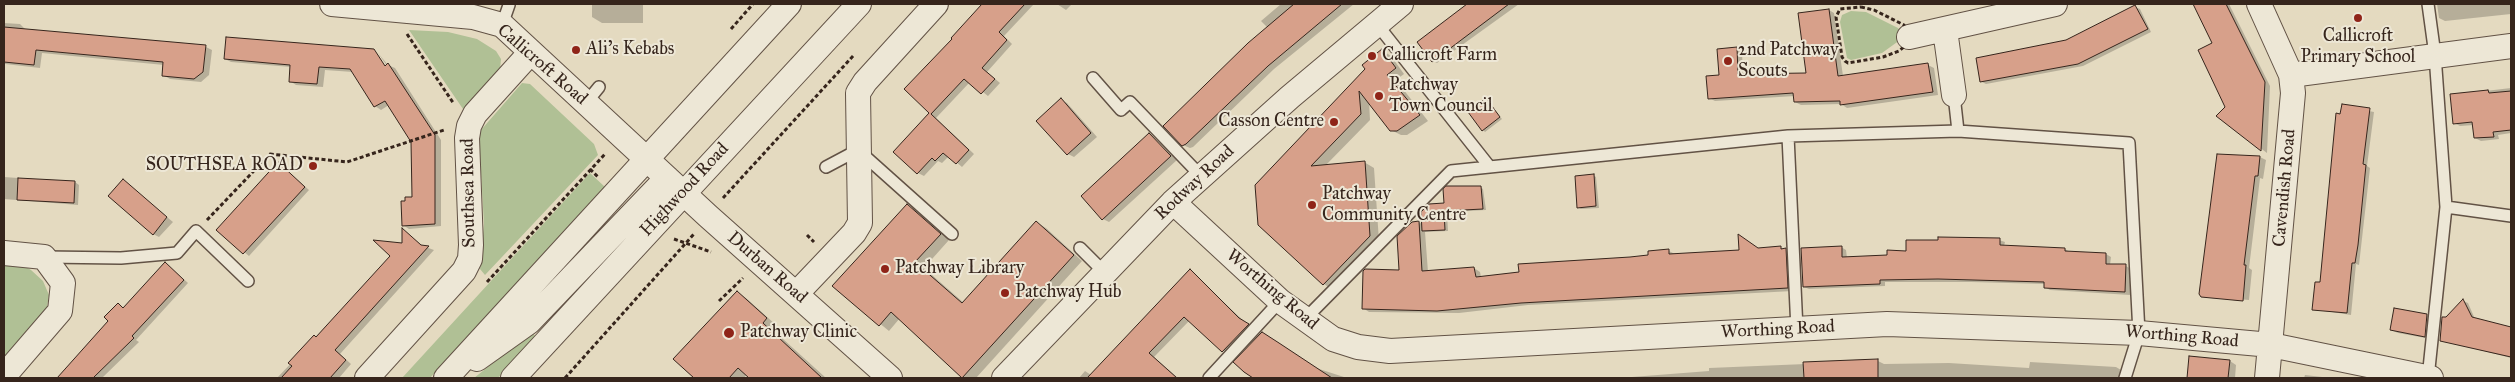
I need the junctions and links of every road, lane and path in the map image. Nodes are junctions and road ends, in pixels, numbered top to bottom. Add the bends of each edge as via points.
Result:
1 (332, 4) edge
2 (754, 4) edge
3 (789, 4) edge
4 (858, 4) edge
5 (936, 4) edge
6 (1401, 4) edge
7 (2055, 4) edge
8 (2260, 4) edge
9 (2428, 4) edge
10 (390, 9) junction
11 (506, 15) edge
12 (1376, 23) junction
13 (1945, 30) junction
14 (728, 32) dead end
15 (1909, 37) junction
16 (2511, 46) edge
17 (532, 52) junction
18 (855, 54) dead end
19 (2435, 55) junction
20 (2291, 75) junction
21 (1093, 78) dead end
22 (1954, 95) joint
23 (468, 126) junction
24 (1958, 131) junction
25 (622, 136) junction
26 (1788, 136) junction
27 (858, 150) junction
28 (647, 158) junction
29 (1489, 166) junction
30 (826, 167) dead end
31 (1201, 176) junction
32 (675, 185) junction
33 (1173, 202) junction
34 (2446, 207) junction
35 (708, 216) junction
36 (2511, 216) edge
37 (196, 231) junction
38 (952, 234) dead end
39 (1080, 248) dead end
40 (4, 254) edge
41 (44, 257) junction
42 (760, 262) junction
43 (1105, 273) junction
44 (248, 281) dead end
45 (484, 285) dead end
46 (796, 294) junction
47 (719, 301) dead end
48 (1280, 302) junction
49 (1304, 320) junction
50 (1797, 330) junction
51 (2139, 332) junction
52 (2271, 344) junction
53 (4, 376) edge
54 (367, 378) edge
55 (448, 378) edge
56 (513, 378) edge
57 (565, 378) edge
58 (890, 378) edge
59 (1004, 378) edge
60 (1209, 378) edge
61 (2125, 378) edge
62 (2268, 378) edge
63 (2429, 378) edge

1 - 10 street, Callicroft Road
2 - 14 path
3 - 28 street, Highwood Road
4 - 32 street, Highwood Road
5 - 27 street via 858,93
6 - 12 street, Rodway Road
7 - 13 street
8 - 20 street, Cavendish Road
9 - 19 lane
10 - 11 street, Callicroft Road via 473,17
10 - 23 path
11 - 17 street, Callicroft Road
12 - 29 lane
12 - 31 street, Rodway Road
13 - 15 street
13 - 22 street
15 - 15 path via 1904,25 1867,8 1840,9 1836,17 1842,58 1848,63 1899,51
16 - 19 street
17 - 23 street, Southsea Road via 475,114
17 - 25 street, Callicroft Road via 593,95
18 - 35 path via 740,176
19 - 20 street
19 - 34 lane
20 - 52 street, Cavendish Road via 2293,92
21 - 31 lane via 1121,110 1130,102
22 - 24 lane
23 - 37 path via 436,131 347,162 270,154
23 - 54 street, Southsea Road via 470,259 464,271
24 - 26 lane
24 - 51 lane via 2129,143
25 - 28 street, Callicroft Road
25 - 45 path
26 - 29 lane
26 - 50 lane
27 - 30 lane
27 - 38 lane
27 - 46 street via 860,223
28 - 32 street, Callicroft Road
28 - 55 street, Highwood Road
29 - 49 lane via 1451,170
31 - 33 street, Rodway Road
32 - 35 street, Durban Road
32 - 55 street, Highwood Road via 529,322
32 - 56 street, Highwood Road
33 - 43 street, Rodway Road
33 - 48 street, Worthing Road
34 - 36 lane
34 - 63 lane
35 - 42 street, Durban Road
35 - 57 path via 688,243
37 - 41 lane via 177,253 121,258
37 - 44 lane
39 - 43 lane
40 - 41 street
41 - 53 street via 63,283 60,311
42 - 46 street, Durban Road
42 - 47 path
43 - 59 street, Rodway Road
46 - 58 street, Durban Road
48 - 49 street, Worthing Road
48 - 60 lane
49 - 50 street, Worthing Road via 1333,339 1358,347 1390,351
50 - 51 street, Worthing Road via 1887,324
51 - 52 street, Worthing Road
51 - 61 lane
52 - 62 street, Cavendish Road
52 - 63 street, Worthing Road

